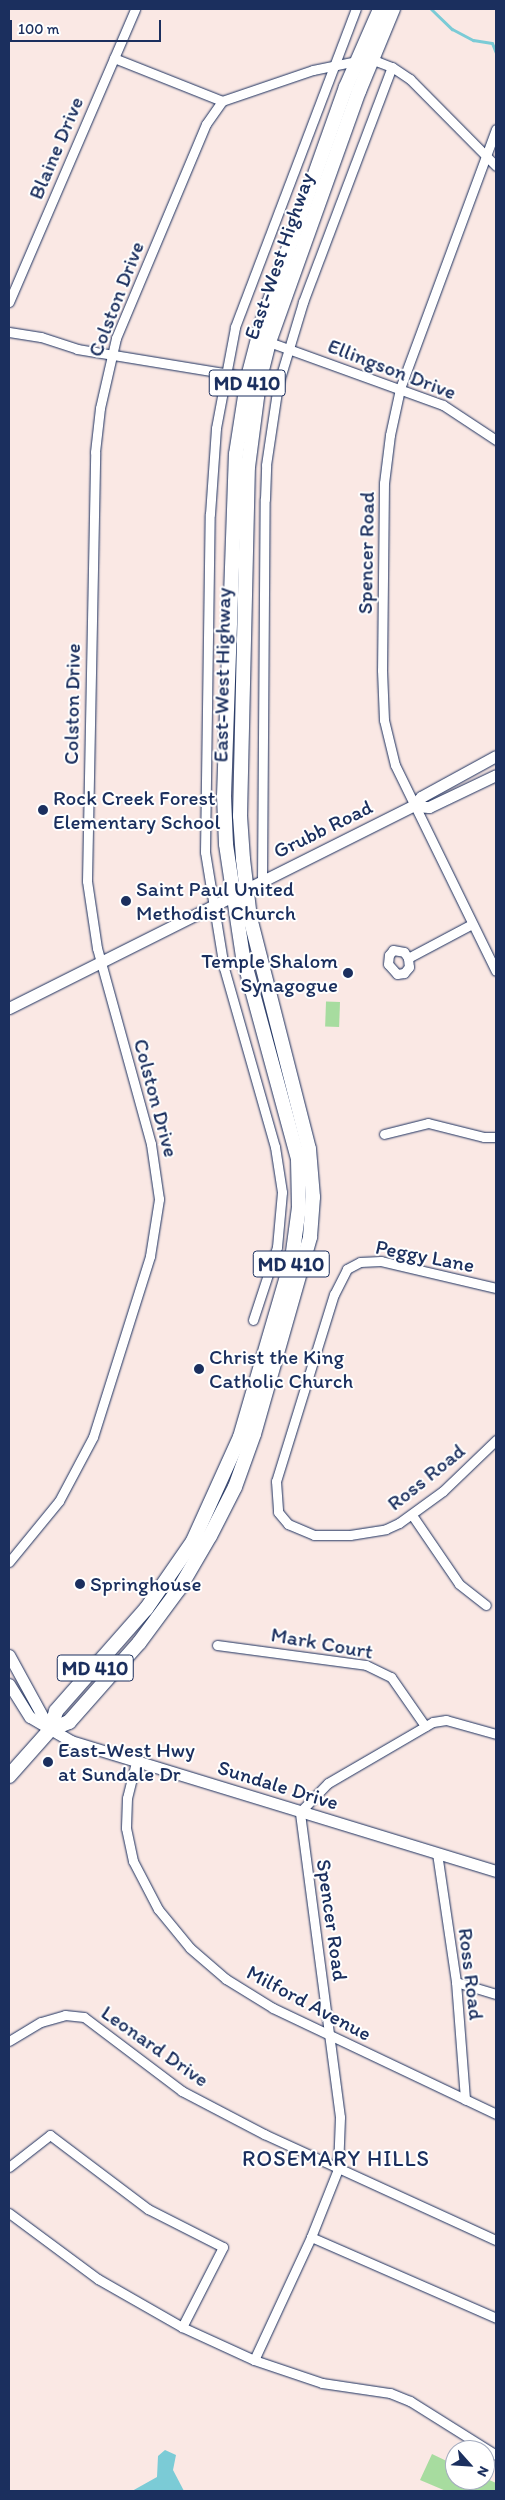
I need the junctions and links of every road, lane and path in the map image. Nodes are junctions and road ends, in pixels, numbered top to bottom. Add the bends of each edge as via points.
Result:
1 (135, 9) edge
2 (356, 9) edge
3 (380, 9) edge
4 (393, 9) edge
5 (114, 58) junction
6 (364, 61) junction
7 (333, 65) junction
8 (392, 66) junction
9 (222, 101) junction
10 (496, 129) edge
11 (485, 155) junction
12 (496, 166) edge
13 (9, 302) edge
14 (9, 332) edge
15 (269, 342) junction
16 (288, 348) junction
17 (110, 355) junction
18 (224, 373) junction
19 (248, 377) junction
20 (400, 389) junction
21 (496, 440) edge
22 (496, 756) edge
23 (496, 775) edge
24 (413, 806) junction
25 (262, 880) junction
26 (246, 889) junction
27 (231, 895) junction
28 (212, 905) junction
29 (472, 924) junction
30 (408, 958) dead end
31 (100, 960) junction
32 (496, 971) edge
33 (9, 1008) edge
34 (384, 1134) dead end
35 (496, 1137) edge
36 (270, 1269) junction
37 (288, 1274) junction
38 (496, 1288) edge
39 (334, 1294) joint
40 (253, 1320) dead end
41 (495, 1443) edge
42 (412, 1514) junction
43 (9, 1562) edge
44 (486, 1605) dead end
45 (217, 1645) dead end
46 (9, 1655) edge
47 (9, 1684) edge
48 (425, 1726) junction
49 (50, 1730) junction
50 (496, 1734) edge
51 (136, 1762) junction
52 (9, 1776) edge
53 (300, 1812) junction
54 (437, 1853) junction
55 (496, 1871) edge
56 (456, 1982) junction
57 (496, 1994) edge
58 (331, 2037) junction
59 (9, 2041) edge
60 (465, 2100) junction
61 (496, 2114) edge
62 (9, 2167) edge
63 (338, 2169) junction
64 (9, 2213) edge
65 (311, 2237) junction
66 (496, 2240) edge
67 (496, 2318) edge
68 (182, 2327) junction
69 (254, 2360) junction
70 (496, 2455) edge

1 - 5 street, Blaine Drive
2 - 7 street, East-West Highway
3 - 6 main road, East-West Highway / MD 410
4 - 6 main road, East-West Highway / MD 410
5 - 9 street
5 - 13 street, Blaine Drive
6 - 7 street
6 - 8 street
6 - 15 main road, East-West Highway / MD 410
6 - 19 main road, East-West Highway / MD 410 via 263,320
7 - 9 street
7 - 18 street, East-West Highway via 236,327
8 - 11 street via 410,79
8 - 16 street, East-West Highway
9 - 17 street, Colston Drive via 202,133
10 - 11 street, Spencer Road
11 - 12 street
11 - 20 street, Spencer Road
14 - 17 street
15 - 16 street, Ellingson Drive
15 - 26 main road, East-West Highway / MD 410 via 252,422 245,523 240,816
16 - 20 street, Ellingson Drive
16 - 25 street, East-West Highway via 278,384 266,465
17 - 18 street
17 - 31 street, Colston Drive via 95,452 87,785 87,881
18 - 19 street
18 - 28 street, East-West Highway via 216,428 209,534 205,836
19 - 27 main road, East-West Highway / MD 410 via 236,462 224,796
20 - 21 street, Ellingson Drive via 450,409
20 - 24 street, Spencer Road via 384,483 382,670 388,741
22 - 24 street, Grubb Road via 421,797
23 - 24 street, Grubb Road via 429,807
24 - 25 street, Grubb Road
24 - 29 street, Spencer Road
25 - 26 street, Grubb Road
26 - 27 street, Grubb Road
26 - 49 main road, East-West Highway / MD 410 via 263,975 307,1141 313,1197 310,1237 254,1434 234,1487 210,1536 178,1589 139,1643 69,1722
27 - 28 street, Grubb Road
27 - 37 main road, East-West Highway / MD 410 via 247,973 298,1159 300,1207
28 - 31 street, Grubb Road
28 - 36 street, East-West Highway via 224,968 275,1147 280,1220
29 - 30 street
29 - 32 street, Spencer Road
31 - 33 street, Grubb Road
31 - 43 street, Colston Drive via 159,1178 157,1228 93,1437 59,1501
34 - 35 street via 428,1123
36 - 37 street
36 - 40 street, East-West Highway
37 - 49 main road, East-West Highway / MD 410 via 240,1437 201,1525 173,1573 146,1610 56,1712
38 - 39 street, Peggy Lane via 381,1261 360,1262 340,1277
39 - 42 street, Ross Road via 276,1481 278,1512 288,1524 300,1531 329,1535 386,1529
41 - 42 street, Ross Road via 443,1491
42 - 44 street via 459,1584
45 - 48 street, Mark Court via 366,1665 391,1677
46 - 49 street
47 - 49 street, Sundale Drive via 30,1717
48 - 50 street via 446,1720
48 - 53 street via 328,1784
49 - 51 street, Sundale Drive
49 - 52 main road, East-West Highway / MD 410
51 - 53 street, Sundale Drive
51 - 58 street, Milford Avenue via 127,1798 126,1828 133,1861 158,1909 190,1948 226,1979 273,2008
53 - 54 street, Sundale Drive
53 - 58 street, Spencer Road
54 - 55 street, Sundale Drive
54 - 56 street, Ross Road
56 - 57 street
56 - 60 street, Ross Road
58 - 60 street, Milford Avenue
58 - 63 street, Spencer Road via 340,2117
59 - 63 street, Leonard Drive via 41,2022 65,2015 84,2017 182,2091
60 - 61 street, Milford Avenue
62 - 68 street via 50,2135 148,2209 223,2247
63 - 65 street, Spencer Road
63 - 66 street, Leonard Drive
64 - 68 street via 98,2279
65 - 67 street
65 - 69 street, Spencer Road
68 - 69 street
69 - 70 street via 322,2383 390,2393 410,2401

